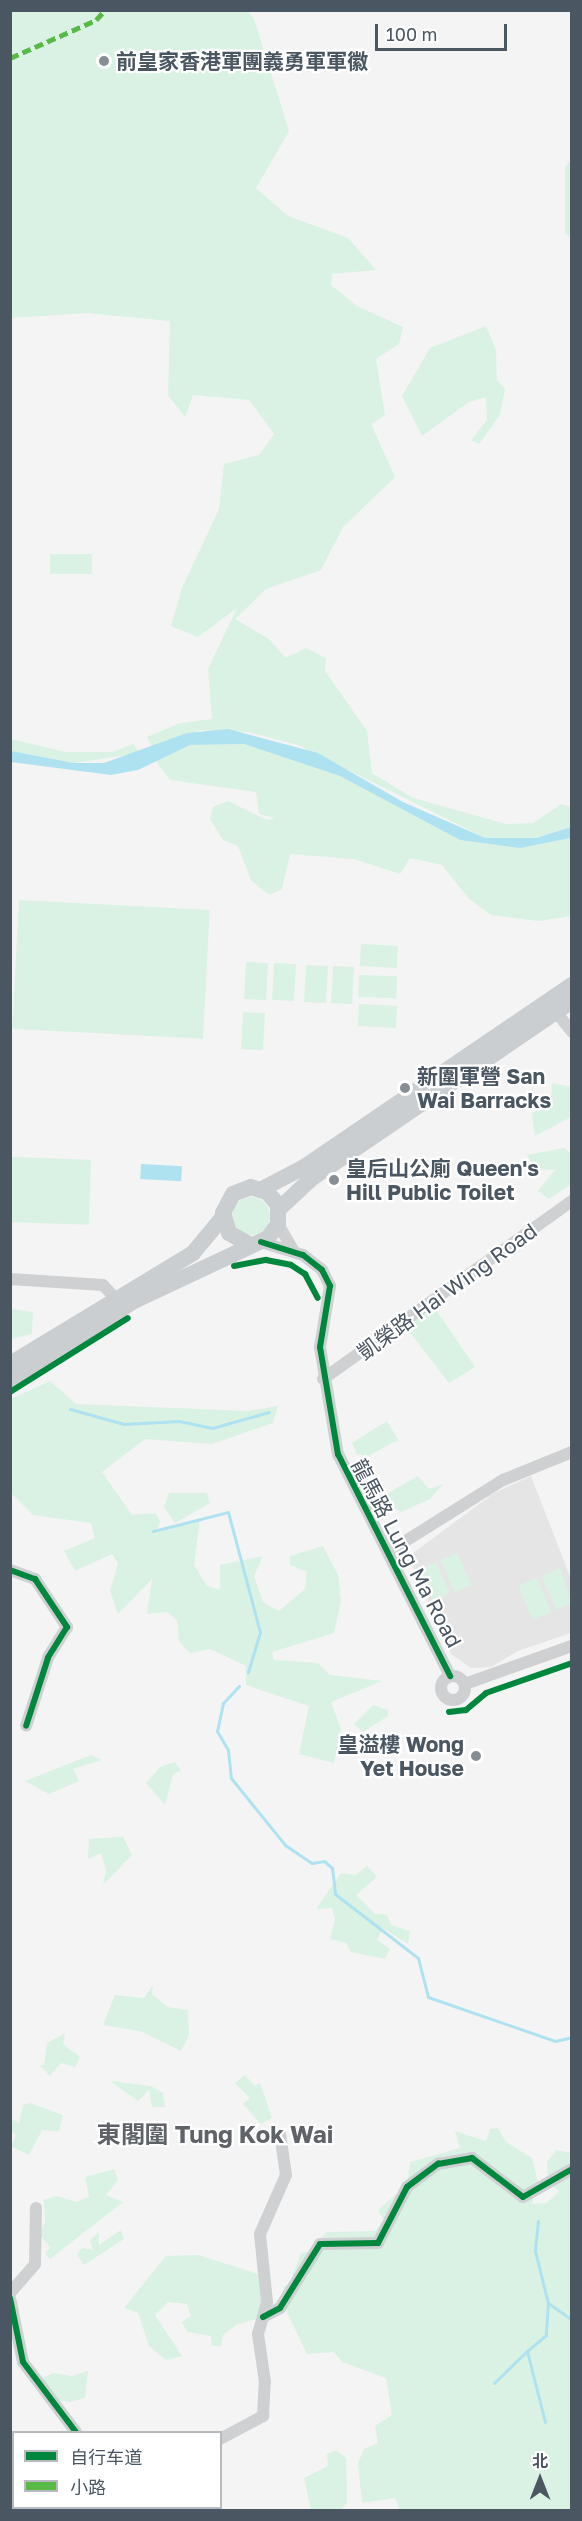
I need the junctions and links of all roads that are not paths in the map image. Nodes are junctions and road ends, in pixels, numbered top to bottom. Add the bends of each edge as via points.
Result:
1 (572, 985) edge
2 (572, 1001) edge
3 (556, 1012) junction
4 (572, 1032) edge
5 (262, 1189) junction
6 (572, 1202) edge
7 (223, 1217) junction
8 (279, 1217) junction
9 (255, 1243) junction
10 (293, 1250) junction
11 (10, 1279) edge
12 (115, 1298) junction
13 (10, 1364) edge
14 (323, 1379) junction
15 (10, 1380) edge
16 (572, 1452) edge
17 (388, 1552) junction
18 (10, 1570) edge
19 (572, 1646) edge
20 (450, 1676) junction
21 (465, 1684) junction
22 (26, 1726) dead end
23 (280, 2134) dead end
24 (572, 2169) edge
25 (36, 2208) dead end
26 (10, 2293) edge
27 (10, 2298) edge
28 (263, 2317) junction
29 (75, 2431) edge
30 (222, 2438) edge

1 - 5 main road via 304,1167
2 - 3 main road
3 - 4 street
3 - 8 main road via 292,1192
5 - 7 main road via 233,1194
5 - 8 main road
6 - 14 street, 凱榮路 Hai Wing Road
7 - 9 main road via 232,1236
7 - 12 main road via 193,1253
8 - 9 main road
8 - 10 street, 龍馬路 Lung Ma Road
9 - 10 street, 龍馬路 Lung Ma Road
9 - 15 main road via 134,1301
10 - 14 street, 龍馬路 Lung Ma Road via 322,1270 330,1286 320,1347
11 - 12 street via 103,1285
12 - 13 main road
14 - 17 street, 龍馬路 Lung Ma Road via 341,1463
16 - 17 street via 503,1480
17 - 20 street, 龍馬路 Lung Ma Road
18 - 22 street via 35,1579 67,1627 48,1658
19 - 21 street, 龍馬路 Lung Ma Road
20 - 21 street, 龍馬路 Lung Ma Road
20 - 21 street, 龍馬路 Lung Ma Road via 441,1688 450,1700 463,1695
23 - 28 street via 286,2175 260,2234 267,2302
24 - 28 street via 523,2197 472,2158 438,2164 407,2187 378,2243 320,2244 280,2308
25 - 26 street via 35,2264
27 - 29 street via 23,2362
28 - 30 street via 258,2334 263,2416

